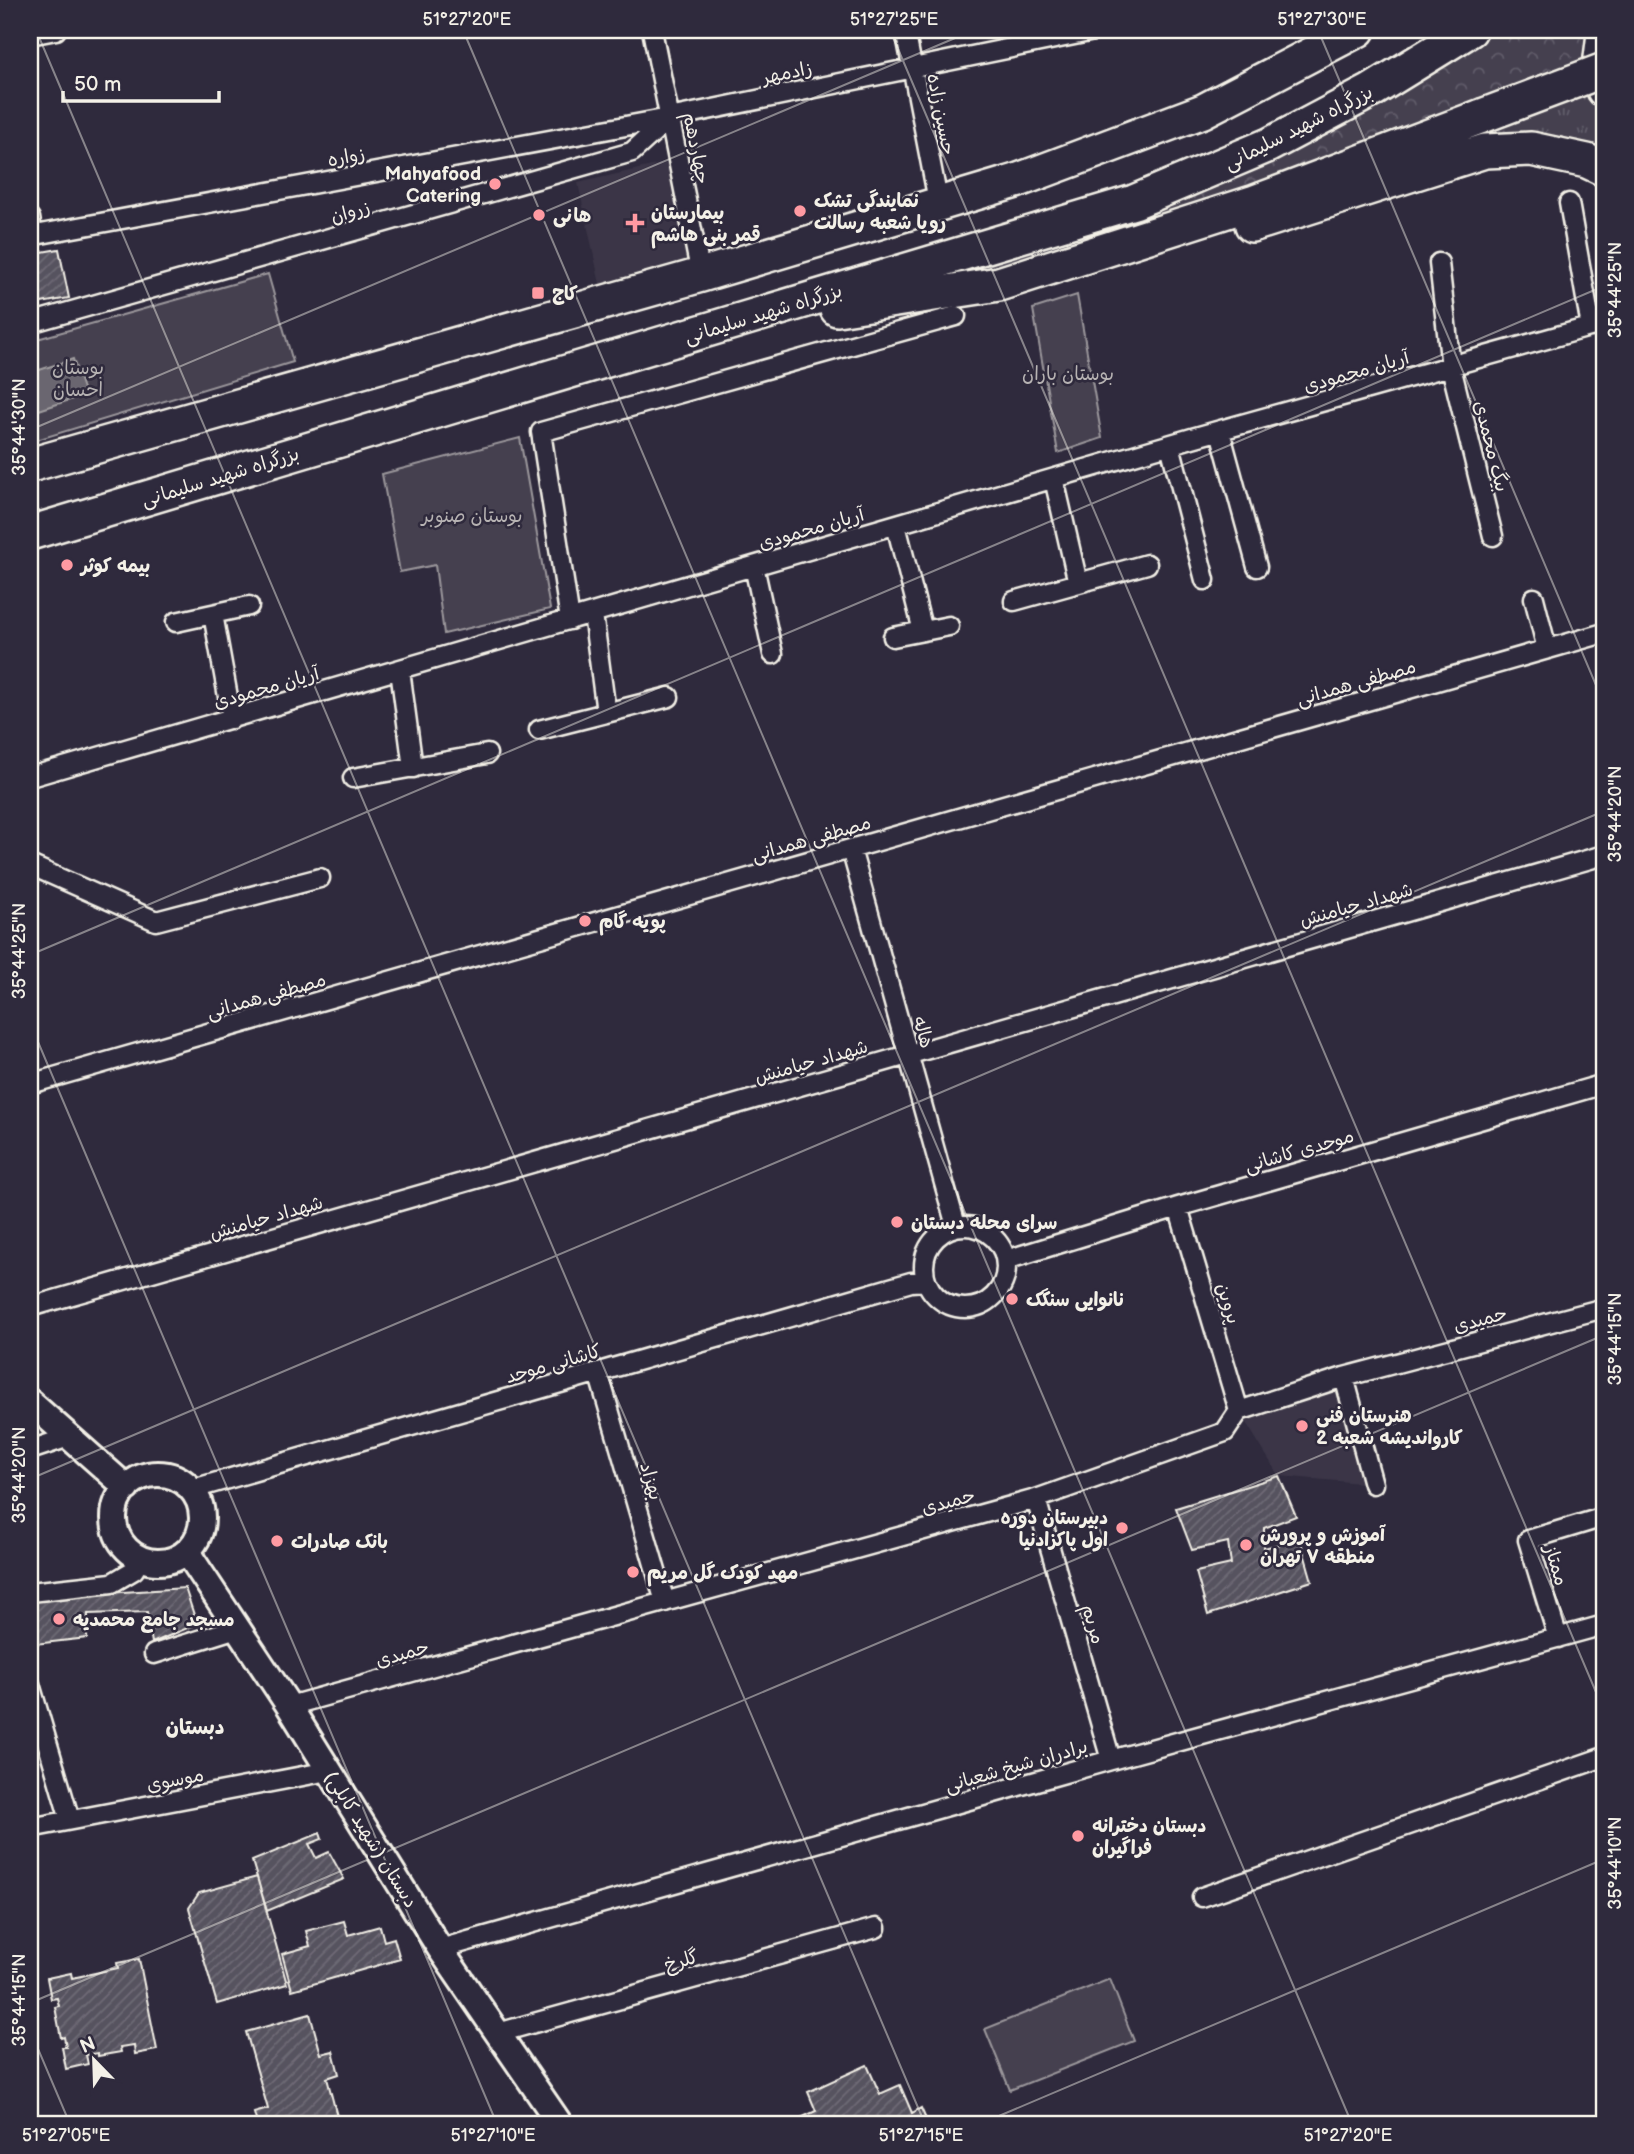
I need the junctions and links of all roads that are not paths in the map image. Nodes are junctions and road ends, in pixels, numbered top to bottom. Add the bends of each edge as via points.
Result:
1 (56, 30) edge
2 (652, 30) edge
3 (905, 30) edge
4 (1099, 30) edge
5 (1342, 30) edge
6 (1358, 30) edge
7 (1470, 30) edge
8 (1604, 34) edge
9 (30, 35) edge
10 (1303, 60) junction
11 (912, 68) junction
12 (1604, 70) edge
13 (1604, 90) edge
14 (669, 118) junction
15 (1604, 169) edge
16 (1569, 203) dead end
17 (939, 206) junction
18 (31, 230) edge
19 (1439, 263) dead end
20 (1058, 265) junction
21 (701, 275) junction
22 (956, 316) dead end
23 (30, 323) edge
24 (1598, 325) edge
25 (717, 327) junction
26 (1451, 367) junction
27 (1220, 431) junction
28 (1170, 445) junction
29 (30, 465) edge
30 (1054, 479) junction
31 (896, 525) junction
32 (30, 533) edge
33 (1493, 536) dead end
34 (1147, 564) dead end
35 (754, 566) junction
36 (1258, 567) dead end
37 (1205, 580) dead end
38 (1078, 583) junction
39 (1534, 598) dead end
40 (1014, 601) dead end
41 (249, 606) dead end
42 (212, 614) junction
43 (593, 614) junction
44 (570, 620) junction
45 (176, 622) dead end
46 (949, 626) dead end
47 (923, 631) junction
48 (1604, 633) edge
49 (893, 637) dead end
50 (1547, 649) junction
51 (773, 654) dead end
52 (400, 670) junction
53 (669, 697) dead end
54 (606, 712) junction
55 (232, 719) junction
56 (539, 730) dead end
57 (487, 754) dead end
58 (414, 768) junction
59 (30, 777) edge
60 (353, 778) dead end
61 (850, 849) junction
62 (1604, 855) edge
63 (30, 865) edge
64 (320, 878) dead end
65 (908, 1055) junction
66 (30, 1084) edge
67 (1604, 1084) edge
68 (1178, 1207) junction
69 (956, 1226) junction
70 (1006, 1260) junction
71 (925, 1281) junction
72 (30, 1307) edge
73 (1604, 1308) edge
74 (598, 1372) junction
75 (1344, 1377) junction
76 (30, 1402) edge
77 (1239, 1411) junction
78 (72, 1436) junction
79 (30, 1450) edge
80 (1373, 1484) dead end
81 (127, 1488) junction
82 (193, 1489) junction
83 (1036, 1499) junction
84 (1604, 1517) edge
85 (187, 1552) junction
86 (141, 1559) junction
87 (30, 1592) edge
88 (665, 1602) junction
89 (1604, 1625) edge
90 (237, 1628) junction
91 (1558, 1637) junction
92 (154, 1654) dead end
93 (30, 1684) edge
94 (289, 1706) junction
95 (1604, 1757) edge
96 (1111, 1760) junction
97 (329, 1771) junction
98 (71, 1820) junction
99 (30, 1829) edge
100 (1202, 1897) dead end
101 (876, 1928) dead end
102 (440, 1949) junction
103 (498, 2034) junction
104 (560, 2124) edge

1 - 9 street
2 - 14 street, چهاردهم
3 - 11 street, حسین زاده
4 - 11 street
5 - 10 highway
6 - 10 highway
7 - 25 highway, بزرگراه شهید سلیمانی via 1371,91 1269,145 1134,202
8 - 13 highway via 1600,65
10 - 17 highway via 1203,111
11 - 14 street, زادمهر
11 - 17 street, حسین زاده
12 - 20 highway, bridge via 1255,202
14 - 18 street, زواره
14 - 21 street, چهاردهم
14 - 23 street, زروان via 632,152
15 - 20 highway via 1531,149 1485,151 1258,224
16 - 24 street
17 - 21 highway
19 - 26 street, بیگ محمدی
20 - 25 highway via 999,284
21 - 29 highway
22 - 44 street via 541,432
24 - 26 street, آریان محمودی
25 - 32 highway, بزرگراه شهید سلیمانی
26 - 27 street, آریان محمودی
26 - 33 street, بیگ محمدی
27 - 28 street, آریان محمودی
27 - 36 street
28 - 30 street, آریان محمودی
28 - 37 street
30 - 31 street, آریان محمودی
30 - 38 street
31 - 35 street, آریان محمودی
31 - 47 street
34 - 38 street
35 - 43 street, آریان محمودی
35 - 51 street
38 - 40 street
39 - 50 street
41 - 42 street
42 - 45 street
42 - 55 street
43 - 44 street, آریان محمودی
43 - 54 street
44 - 52 street, آریان محمودی
46 - 47 street
47 - 49 street
48 - 50 street, مصطفی همدانی
50 - 61 street, مصطفی همدانی
52 - 55 street, آریان محمودی
52 - 58 street
53 - 54 street
54 - 56 street
55 - 59 street, آریان محمودی
57 - 58 street
58 - 60 street
61 - 65 street, هاله
61 - 66 street, مصطفی همدانی
62 - 65 street, شهداد حیامنش
63 - 64 street via 156,921
65 - 69 street, هاله
65 - 72 street, شهداد حیامنش
67 - 68 street, موحدی کاشانی
68 - 70 street, موحدی کاشانی
68 - 77 street, پروین
69 - 70 street via 982,1229 994,1237
69 - 71 street via 943,1231 929,1247 923,1267
70 - 71 street via 1002,1287 982,1305 955,1307 943,1302
71 - 74 street, کاشانی موحد
73 - 75 street, حمیدی
74 - 82 street, کاشانی موحد
74 - 88 street, بهزاد
75 - 77 street, حمیدی
75 - 80 street
76 - 78 main road
77 - 83 street, حمیدی via 1225,1432
78 - 79 street
78 - 81 main road
81 - 82 main road via 141,1478 162,1474 177,1477
81 - 86 main road via 116,1507 115,1524 125,1546
82 - 85 main road via 201,1524
83 - 88 street, حمیدی
83 - 96 street, مریم
84 - 91 street, ممتاز via 1528,1540
85 - 86 main road via 162,1562
85 - 90 main road, دبستان (شهید کابلی)
86 - 87 street via 134,1570 112,1583
88 - 94 street, حمیدی
89 - 91 street, برادران شیخ شعبانی
90 - 92 street
90 - 94 main road, دبستان (شهید کابلی)
91 - 96 street, برادران شیخ شعبانی
93 - 98 street
94 - 97 main road, دبستان (شهید کابلی)
95 - 100 street
96 - 102 street, برادران شیخ شعبانی
97 - 98 street, موسوی
97 - 102 main road, دبستان (شهید کابلی)
98 - 99 street, موسوی
101 - 103 street, گلرخ
102 - 103 main road, دبستان (شهید کابلی)
103 - 104 main road, دبستان (شهید کابلی)

